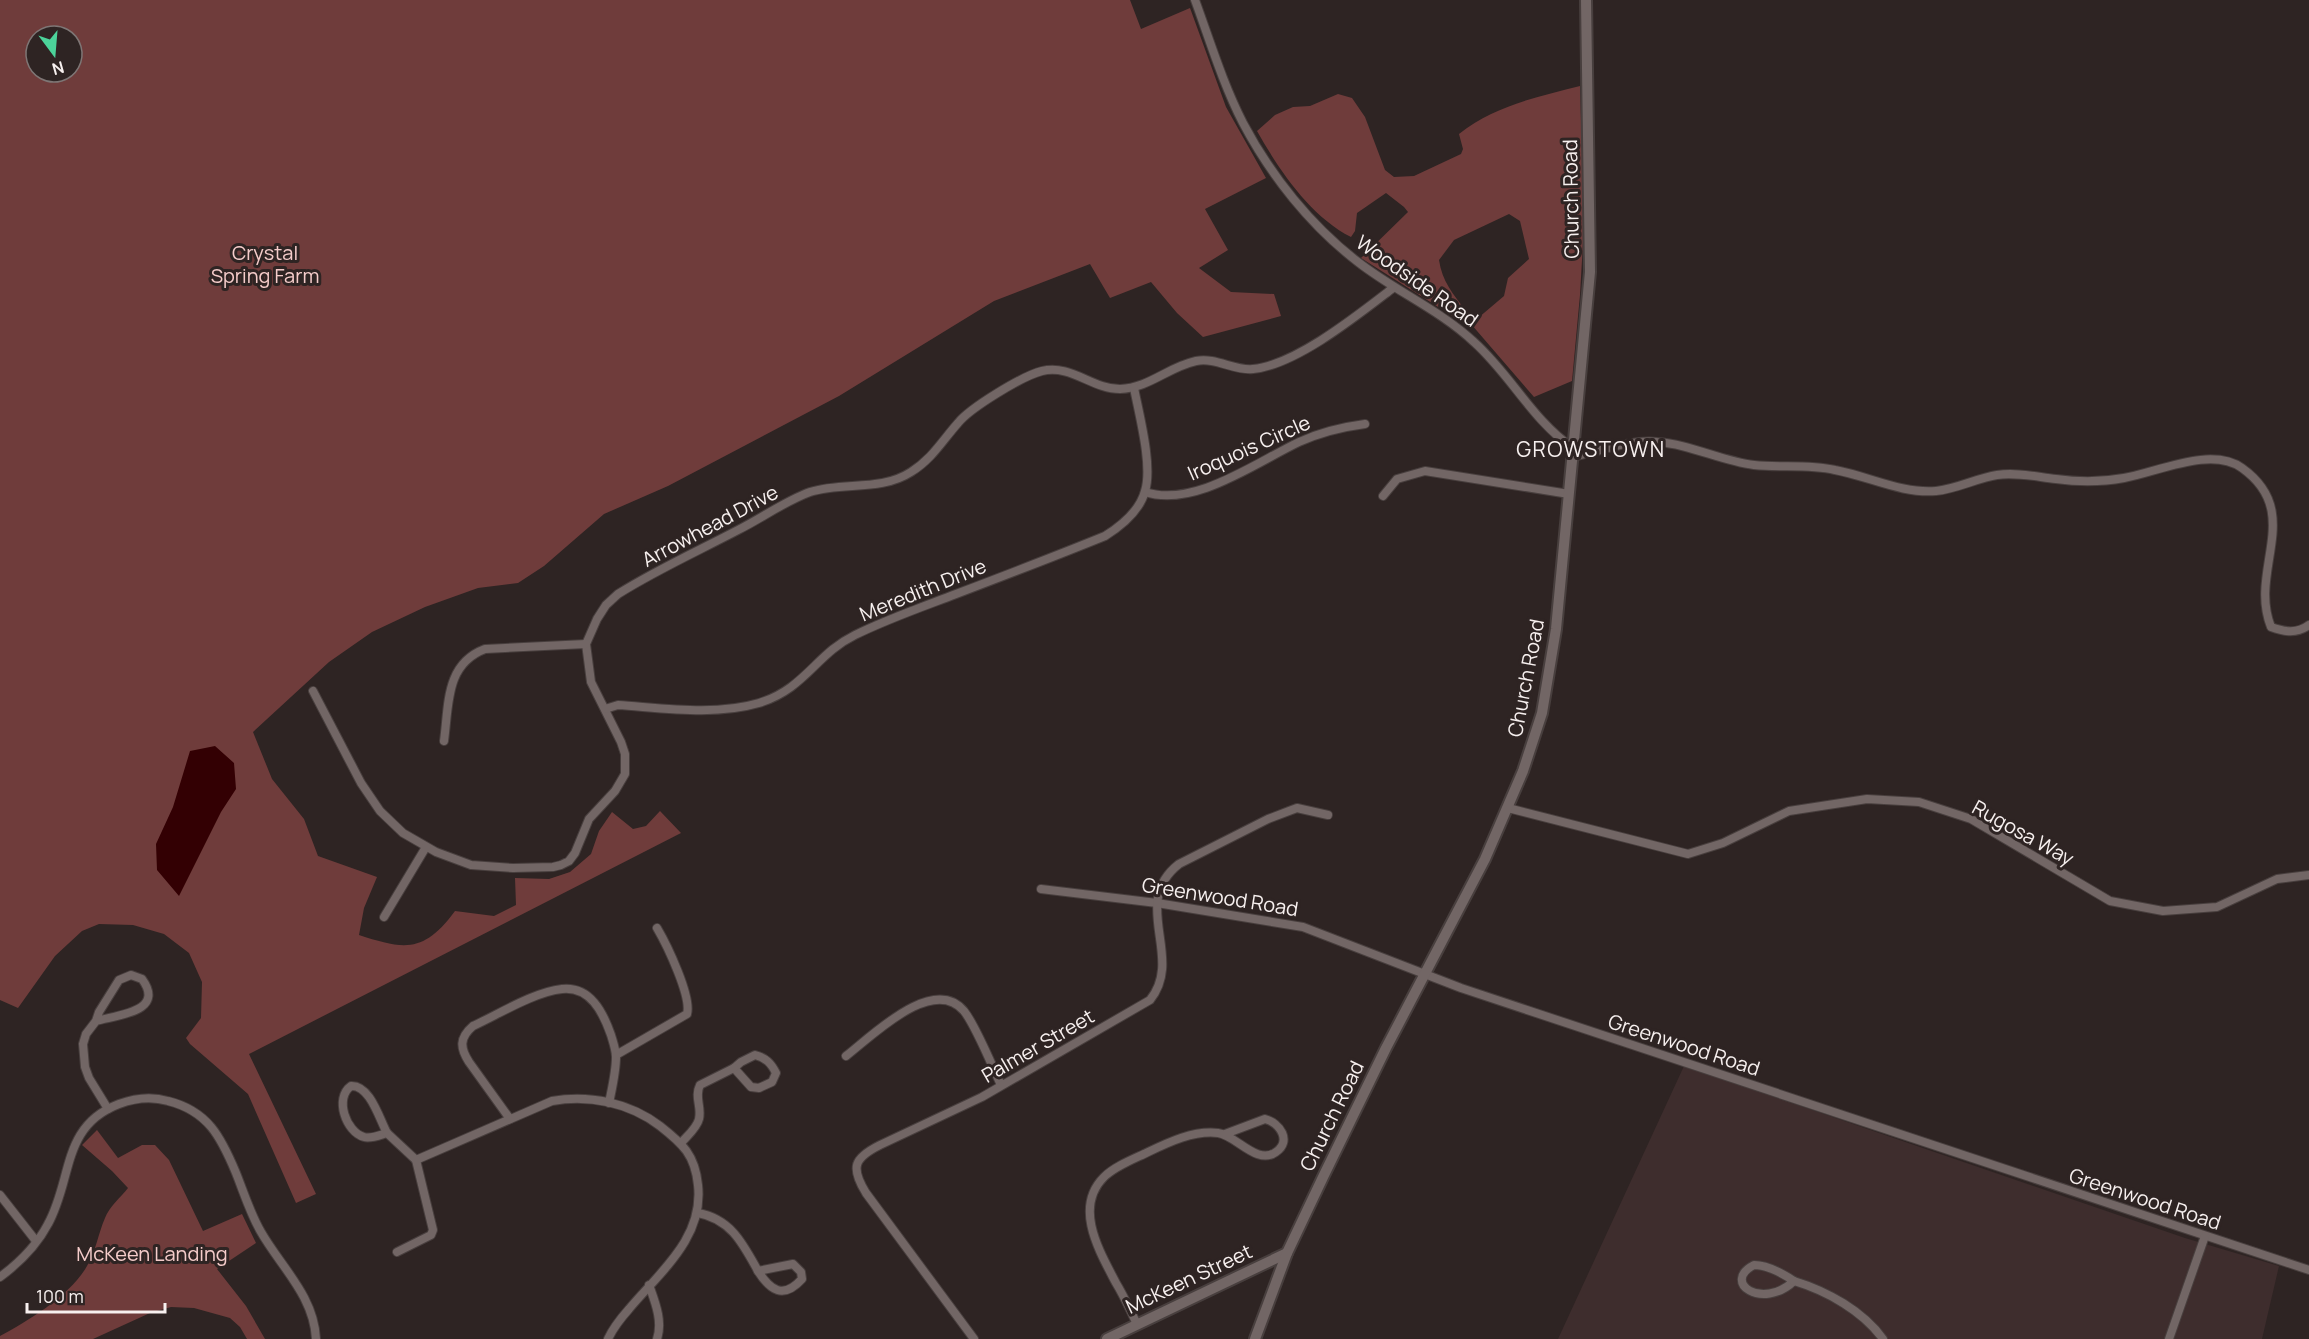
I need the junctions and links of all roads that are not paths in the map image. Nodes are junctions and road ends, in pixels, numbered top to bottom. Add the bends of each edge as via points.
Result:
1 (1195, 0) edge
2 (1586, 0) edge
3 (1393, 288) junction
4 (1134, 388) junction
5 (1365, 424) dead end
6 (1573, 452) junction
7 (1145, 492) junction
8 (1569, 494) junction
9 (1383, 496) dead end
10 (2309, 625) edge
11 (586, 644) junction
12 (313, 691) dead end
13 (605, 709) junction
14 (444, 741) dead end
15 (1508, 808) junction
16 (1328, 815) dead end
17 (426, 847) junction
18 (2309, 875) edge
19 (1041, 889) dead end
20 (1157, 903) junction
21 (384, 917) dead end
22 (657, 928) dead end
23 (1425, 974) junction
24 (96, 1021) junction
25 (616, 1055) junction
26 (846, 1056) dead end
27 (734, 1068) junction
28 (1001, 1085) junction
29 (609, 1103) junction
30 (108, 1109) junction
31 (510, 1119) junction
32 (387, 1133) junction
33 (1225, 1134) junction
34 (681, 1143) junction
35 (416, 1160) junction
36 (0, 1195) edge
37 (698, 1213) junction
38 (2205, 1236) junction
39 (36, 1241) junction
40 (397, 1252) dead end
41 (1287, 1253) junction
42 (2309, 1270) edge
43 (758, 1271) junction
44 (0, 1277) edge
45 (1794, 1281) junction
46 (649, 1286) junction
47 (1137, 1324) junction
48 (316, 1339) edge
49 (609, 1339) edge
50 (657, 1339) edge
51 (974, 1339) edge
52 (1107, 1339) edge
53 (1255, 1339) edge
54 (1883, 1339) edge
55 (2169, 1339) edge

1 - 3 street, Woodside Road via 1233,103 1265,160 1327,234
2 - 6 street, Church Road via 1590,251
3 - 4 street, Arrowhead Drive via 1336,329 1279,362 1246,369 1197,361
3 - 6 street, Woodside Road via 1474,342
4 - 7 street via 1145,452
4 - 11 street, Arrowhead Drive via 1104,387 1062,370 1039,372 969,412 936,453 909,474 878,484 812,492 632,585 606,605
5 - 7 street, Iroquois Circle via 1301,441 1191,494 1166,497
6 - 8 street, Church Road
6 - 10 street via 1656,441 1739,462 1820,467 1929,491 1999,474 2108,480 2193,461 2225,460 2255,479 2271,502 2273,526 2264,597 2271,627 2285,632 2303,630
7 - 13 street, Meredith Drive via 1129,516 1105,536 859,633 837,645 801,681 773,698 728,709 618,705
8 - 9 street via 1425,471 1397,479
8 - 15 street, Church Road via 1551,671 1536,732
11 - 13 street via 591,682
11 - 14 street via 485,649 470,656 454,676
12 - 17 street via 373,802 396,827
13 - 17 street via 623,748 625,774 589,819 569,861 553,867 480,866
15 - 18 street, Rugosa Way via 1688,854 1723,843 1789,811 1867,799 1919,802 1971,819 2110,901 2163,911 2217,908 2277,879
15 - 23 street, Church Road
16 - 20 street, Palmer Street via 1298,808 1187,859 1168,874
17 - 21 street
19 - 20 street, Greenwood Road
20 - 23 street, Greenwood Road via 1303,927
20 - 28 street, Palmer Street via 1164,968 1163,978 1150,1000
22 - 25 street via 676,967 688,1003 687,1014
23 - 38 street, Greenwood Road
23 - 41 street, Church Road
24 - 24 street via 144,1006 148,990 142,979 131,975 119,980
24 - 30 street via 86,1034 83,1055 89,1078
25 - 29 street
25 - 31 street via 607,1023 596,1004 571,989 539,995 473,1026 461,1041 463,1053
26 - 28 street via 915,1004 931,1000 948,1002 963,1011
27 - 27 street via 755,1055 764,1058 776,1073 772,1082 759,1088 751,1087
27 - 34 street via 700,1085 698,1122
28 - 51 street, Palmer Street via 865,1153 858,1161 856,1173 866,1193
29 - 31 street via 568,1098
29 - 34 street via 650,1119
30 - 39 street via 75,1141 56,1208
30 - 48 street via 138,1099 165,1100 191,1109 215,1130 260,1230 307,1301
31 - 35 street
32 - 32 street via 368,1138 356,1132 343,1110 342,1099 348,1089 364,1089
32 - 35 street
33 - 33 street via 1265,1119 1279,1126 1284,1134 1279,1151 1264,1156
33 - 47 street via 1185,1137 1155,1148 1104,1177 1094,1194 1090,1215 1094,1237
34 - 37 street via 696,1170
35 - 40 street via 434,1230
36 - 39 street
37 - 43 street via 728,1225
37 - 46 street via 680,1249
38 - 42 street, Greenwood Road
38 - 55 street
39 - 44 street
41 - 47 street, McKeen Street
41 - 53 street, Church Road
43 - 43 street via 793,1264 802,1275 799,1283 780,1290 768,1286
45 - 45 street via 1788,1287 1757,1295 1744,1286 1742,1276 1747,1268 1761,1265
45 - 54 street via 1849,1308
46 - 49 street
46 - 50 street via 658,1314
47 - 52 street, McKeen Street

